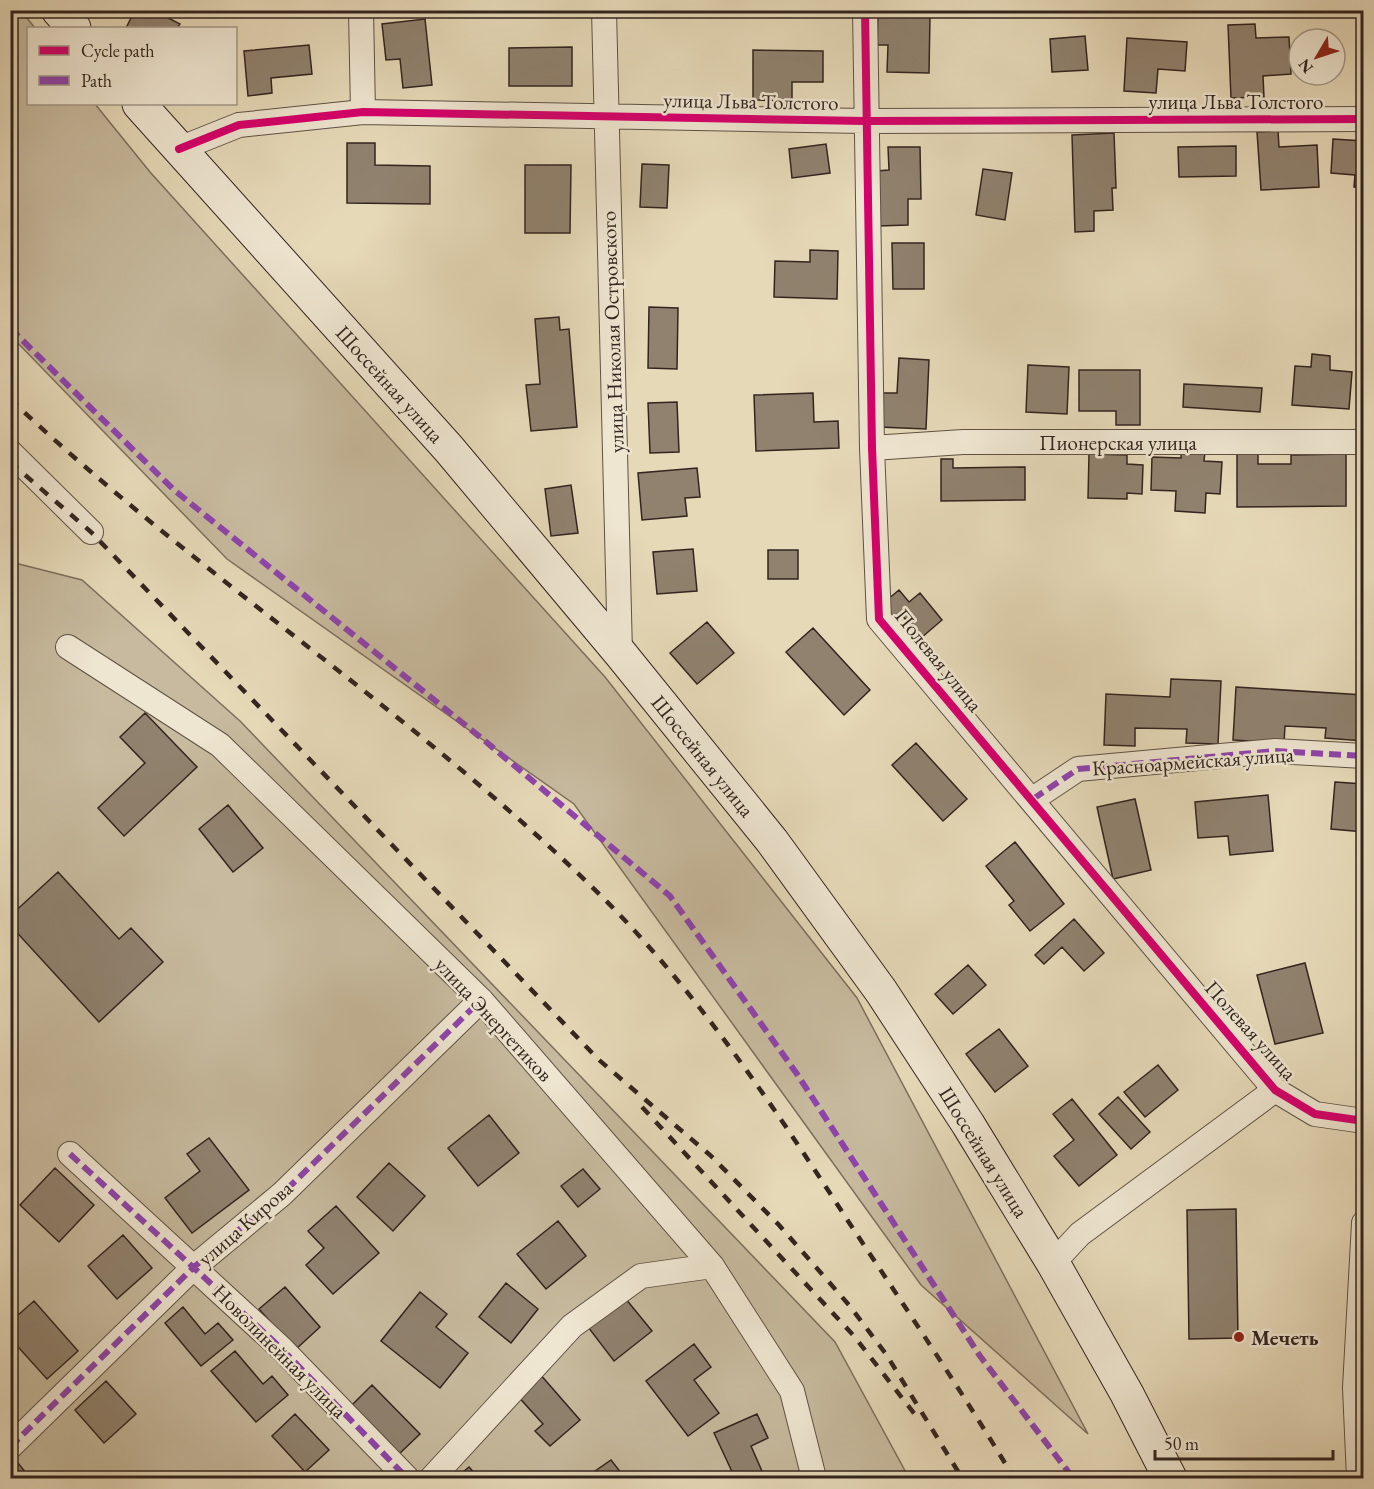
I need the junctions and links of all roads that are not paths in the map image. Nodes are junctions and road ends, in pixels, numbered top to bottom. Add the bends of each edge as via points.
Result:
1 (58, 10) edge
2 (361, 10) edge
3 (604, 10) edge
4 (865, 10) edge
5 (73, 27) edge
6 (140, 105) edge
7 (363, 112) junction
8 (606, 116) junction
9 (1364, 119) edge
10 (865, 121) junction
11 (179, 149) junction
12 (1364, 442) edge
13 (872, 448) junction
14 (10, 452) edge
15 (92, 532) dead end
16 (68, 647) dead end
17 (620, 653) junction
18 (1364, 756) edge
19 (1033, 800) junction
20 (481, 1000) junction
21 (1275, 1090) junction
22 (1364, 1121) edge
23 (70, 1154) dead end
24 (1364, 1223) edge
25 (1053, 1263) junction
26 (712, 1266) junction
27 (194, 1267) junction
28 (10, 1447) edge
29 (407, 1479) edge
30 (432, 1479) edge
31 (814, 1479) edge
32 (1170, 1479) edge
33 (1359, 1479) edge

1 - 5 main road
2 - 7 street
3 - 8 street, улица Николая Островского
4 - 10 street, Полевая улица
6 - 11 main road, Шоссейная улица
7 - 8 street, улица Льва Толстого
7 - 11 street, улица Льва Толстого via 239,125
8 - 10 street, улица Льва Толстого
8 - 17 street, улица Николая Островского
9 - 10 street, улица Льва Толстого
10 - 13 street, Полевая улица
11 - 17 main road, Шоссейная улица via 449,449
12 - 13 street, Пионерская улица via 963,442
13 - 19 street, Полевая улица via 879,619
14 - 15 street
16 - 20 street, улица Энергетиков via 220,745
17 - 25 main road, Шоссейная улица via 772,841 882,991
18 - 19 street, Красноармейская улица via 1275,750 1078,769
19 - 21 street, Полевая улица
20 - 26 street, улица Энергетиков
20 - 27 street, улица Кирова via 282,1194
21 - 22 street, Полевая улица via 1315,1114
21 - 25 street, Полевая улица via 1080,1234
23 - 27 street, Новолинейная улица
24 - 33 street via 1355,1388
25 - 32 main road, Шоссейная улица
26 - 30 street via 641,1276 572,1326
26 - 31 street, улица Энергетиков via 792,1391
27 - 28 street, улица Кирова
27 - 29 street, Новолинейная улица via 281,1348

